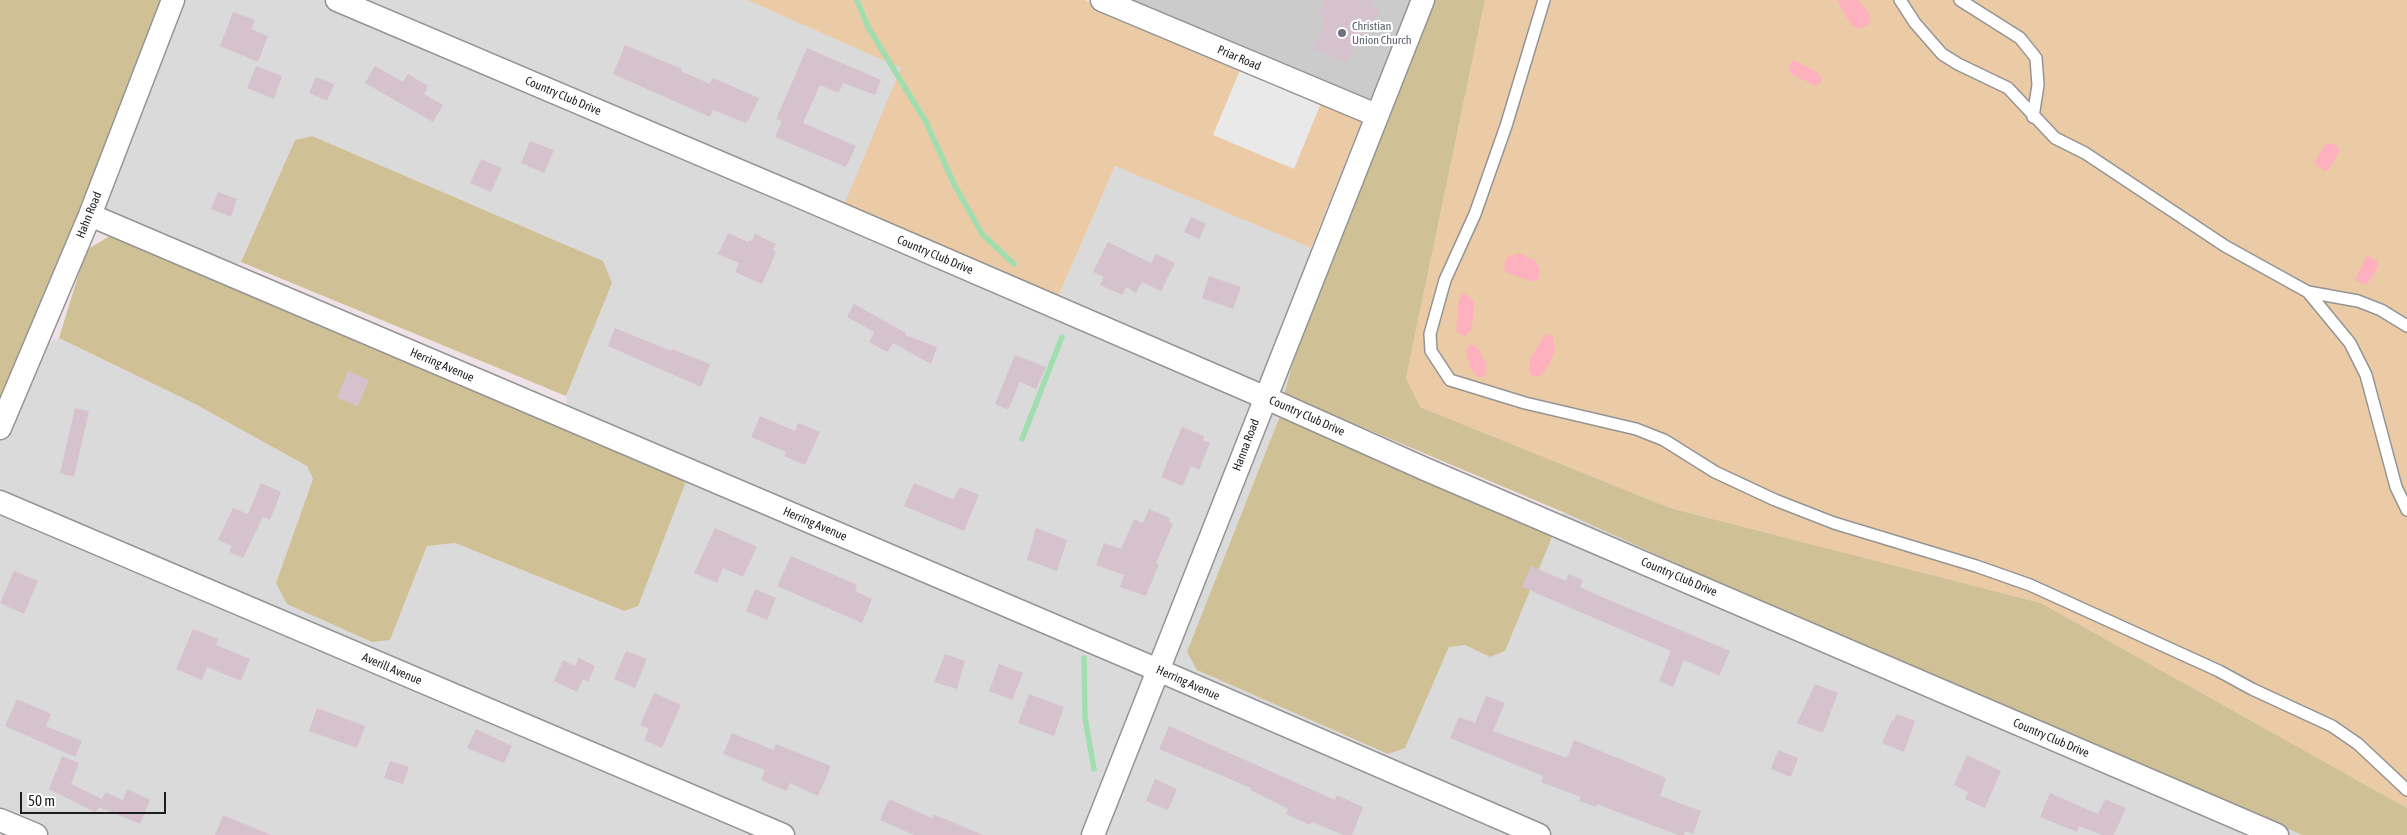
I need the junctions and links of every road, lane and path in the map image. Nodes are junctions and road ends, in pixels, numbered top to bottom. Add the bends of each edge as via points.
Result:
1 (173, 0) edge
2 (337, 0) edge
3 (1102, 0) edge
4 (1422, 0) edge
5 (1544, 0) edge
6 (1900, 0) edge
7 (1960, 0) edge
8 (1376, 115) junction
9 (2034, 117) junction
10 (90, 215) junction
11 (2308, 292) junction
12 (2407, 326) edge
13 (1264, 397) junction
14 (0, 428) edge
15 (0, 502) edge
16 (2407, 510) edge
17 (1158, 670) junction
18 (2407, 790) edge
19 (0, 820) edge
20 (36, 835) edge
21 (783, 835) edge
22 (1093, 835) edge
23 (1539, 835) edge
24 (2276, 835) edge

1 - 10 street, Hahn Road
2 - 13 street, Country Club Drive
3 - 8 street, Priar Road
4 - 8 street, Hanna Road
5 - 18 lane via 1506,126 1475,214 1445,280 1430,334 1431,351 1450,380 1525,403 1636,429 1664,440 1715,472 1775,500 1834,523 2030,584 2332,726 2364,750
6 - 9 lane via 1942,54 2008,88
7 - 9 lane via 2020,38 2036,58 2038,85
8 - 13 street, Hanna Road
9 - 11 lane via 2055,138 2085,153 2225,246
10 - 14 street, Hahn Road
10 - 17 street, Herring Avenue
11 - 12 lane via 2358,301
11 - 16 lane via 2350,343 2366,375 2396,487
13 - 17 street, Hanna Road
13 - 24 street, Country Club Drive
15 - 21 street, Averill Avenue
17 - 22 street, Hanna Road
17 - 23 street, Herring Avenue
19 - 20 street

